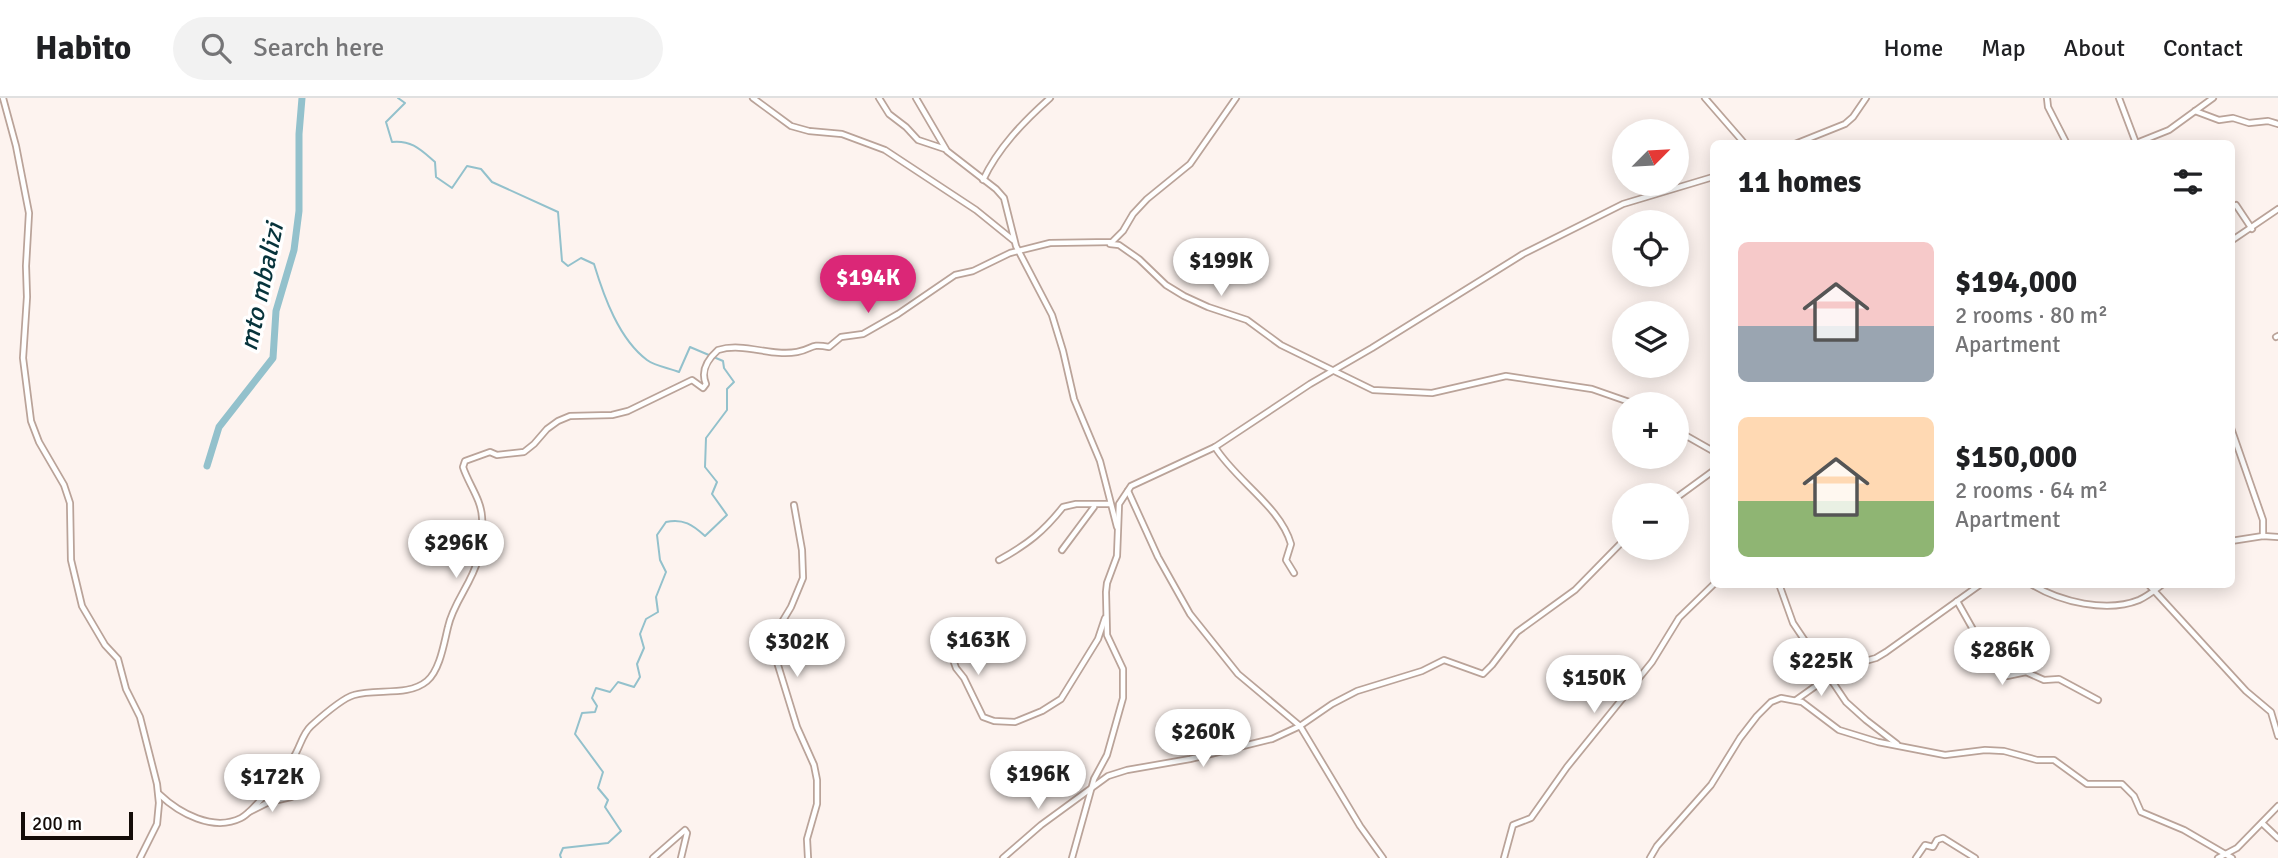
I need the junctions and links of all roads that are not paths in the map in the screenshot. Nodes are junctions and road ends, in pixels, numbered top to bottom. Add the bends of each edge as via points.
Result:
1 (3, 98) edge
2 (753, 98) edge
3 (879, 98) edge
4 (916, 98) edge
5 (1050, 98) edge
6 (1236, 98) edge
7 (1705, 98) edge
8 (1866, 98) edge
9 (2047, 98) edge
10 (2119, 98) edge
11 (2213, 98) edge
12 (2195, 111) junction
13 (2278, 124) edge
14 (1742, 140) edge
15 (1805, 140) edge
16 (2065, 140) edge
17 (2134, 140) edge
18 (2143, 140) edge
19 (945, 149) junction
20 (1710, 178) edge
21 (983, 180) junction
22 (2236, 205) dead end
23 (2278, 209) edge
24 (2252, 229) junction
25 (2235, 239) edge
26 (1014, 240) junction
27 (1106, 243) junction
28 (1018, 251) junction
29 (1333, 370) junction
30 (1612, 396) edge
31 (1689, 437) edge
32 (2235, 440) edge
33 (1215, 447) junction
34 (1710, 449) edge
35 (1710, 473) edge
36 (1689, 489) edge
37 (1128, 490) junction
38 (1110, 504) junction
39 (794, 505) dead end
40 (1098, 505) junction
41 (1118, 531) junction
42 (2263, 536) junction
43 (2278, 537) edge
44 (2235, 540) edge
45 (1062, 550) dead end
46 (1612, 552) edge
47 (999, 560) dead end
48 (1294, 573) dead end
49 (1710, 588) edge
50 (1780, 588) edge
51 (1975, 588) edge
52 (2040, 588) edge
53 (2157, 588) edge
54 (2154, 590) junction
55 (1956, 601) junction
56 (1107, 614) junction
57 (935, 644) dead end
58 (1830, 676) junction
59 (1796, 700) junction
60 (2098, 700) dead end
61 (1300, 726) junction
62 (2278, 736) edge
63 (1901, 746) junction
64 (1092, 786) junction
65 (159, 794) junction
66 (291, 797) dead end
67 (2278, 806) edge
68 (248, 813) junction
69 (2262, 823) junction
70 (2278, 838) edge
71 (2226, 855) junction
72 (140, 858) edge
73 (653, 858) edge
74 (681, 858) edge
75 (808, 858) edge
76 (1003, 858) edge
77 (1072, 858) edge
78 (1383, 858) edge
79 (1504, 858) edge
80 (1650, 858) edge
81 (1916, 858) edge
82 (1975, 858) edge
83 (2218, 858) edge
84 (2232, 858) edge

1 - 65 street via 29,213 23,358 31,421 70,503 71,560 82,606 118,659 140,717
2 - 26 street via 791,127 842,134 885,150
3 - 19 street via 889,114 918,140
4 - 19 street
5 - 21 street via 1019,126
6 - 27 street via 1190,164 1147,199 1114,242
7 - 14 street
8 - 15 street via 1845,124
9 - 16 street
10 - 17 street
11 - 12 street
12 - 13 street via 2219,120
12 - 18 street via 2169,130
19 - 21 street
20 - 29 street via 1634,199 1581,223
21 - 26 street via 1004,198
22 - 24 street
23 - 24 street
24 - 25 street
26 - 28 street
27 - 28 street via 1053,242
27 - 29 street via 1126,249 1184,296 1247,320 1274,341
28 - 38 street via 1052,315 1074,399 1100,461
28 - 68 street via 955,275 898,314 859,335 841,337 829,348 813,345 794,353 742,347 715,352 704,369 703,388 692,380 628,411 570,416 552,424 524,452 490,452 463,462 482,515 480,555 448,625 431,677 411,687 365,692 341,701 307,730 289,764
29 - 30 street via 1378,392 1437,393 1506,376
29 - 33 street
31 - 34 street
32 - 42 street via 2263,520
33 - 37 street
33 - 48 street via 1283,525 1291,544 1286,560
35 - 36 street
37 - 41 street via 1119,504
37 - 61 street via 1190,614 1238,674
38 - 40 street
38 - 41 street
39 - 75 street via 803,578 776,632 773,649 817,780
40 - 45 street via 1090,509
40 - 47 street via 1063,507 1034,540
41 - 56 street via 1116,559 1107,583
42 - 43 street
42 - 44 street
46 - 61 street via 1575,590 1517,632 1485,673 1444,660 1351,694
49 - 79 street via 1679,618 1652,662 1531,818 1513,825
50 - 58 street via 1793,623
51 - 55 street
52 - 54 street via 2103,605 2131,602
53 - 54 street
54 - 62 street via 2246,691 2271,712
55 - 58 street via 1881,655
55 - 60 street via 1983,649 2007,676 2026,672 2044,680 2059,679
56 - 57 street via 1098,639 1063,697 1015,722 983,717 951,654
56 - 64 street via 1107,635 1123,669 1124,690 1107,755
58 - 59 street
58 - 63 street via 1854,710
59 - 63 street via 1839,730
59 - 80 street via 1776,699 1763,710 1711,785
61 - 64 street via 1256,743 1121,771
61 - 78 street
63 - 71 street via 1945,755 2000,751 2054,760 2087,784 2122,784 2141,812
64 - 76 street
64 - 77 street
65 - 68 street via 177,810 210,822 235,820
65 - 72 street via 157,824
66 - 68 street
67 - 69 street
69 - 70 street
69 - 71 street
71 - 83 street
71 - 84 street
73 - 74 street via 685,830
81 - 82 street via 1925,845 1933,847 1943,838

